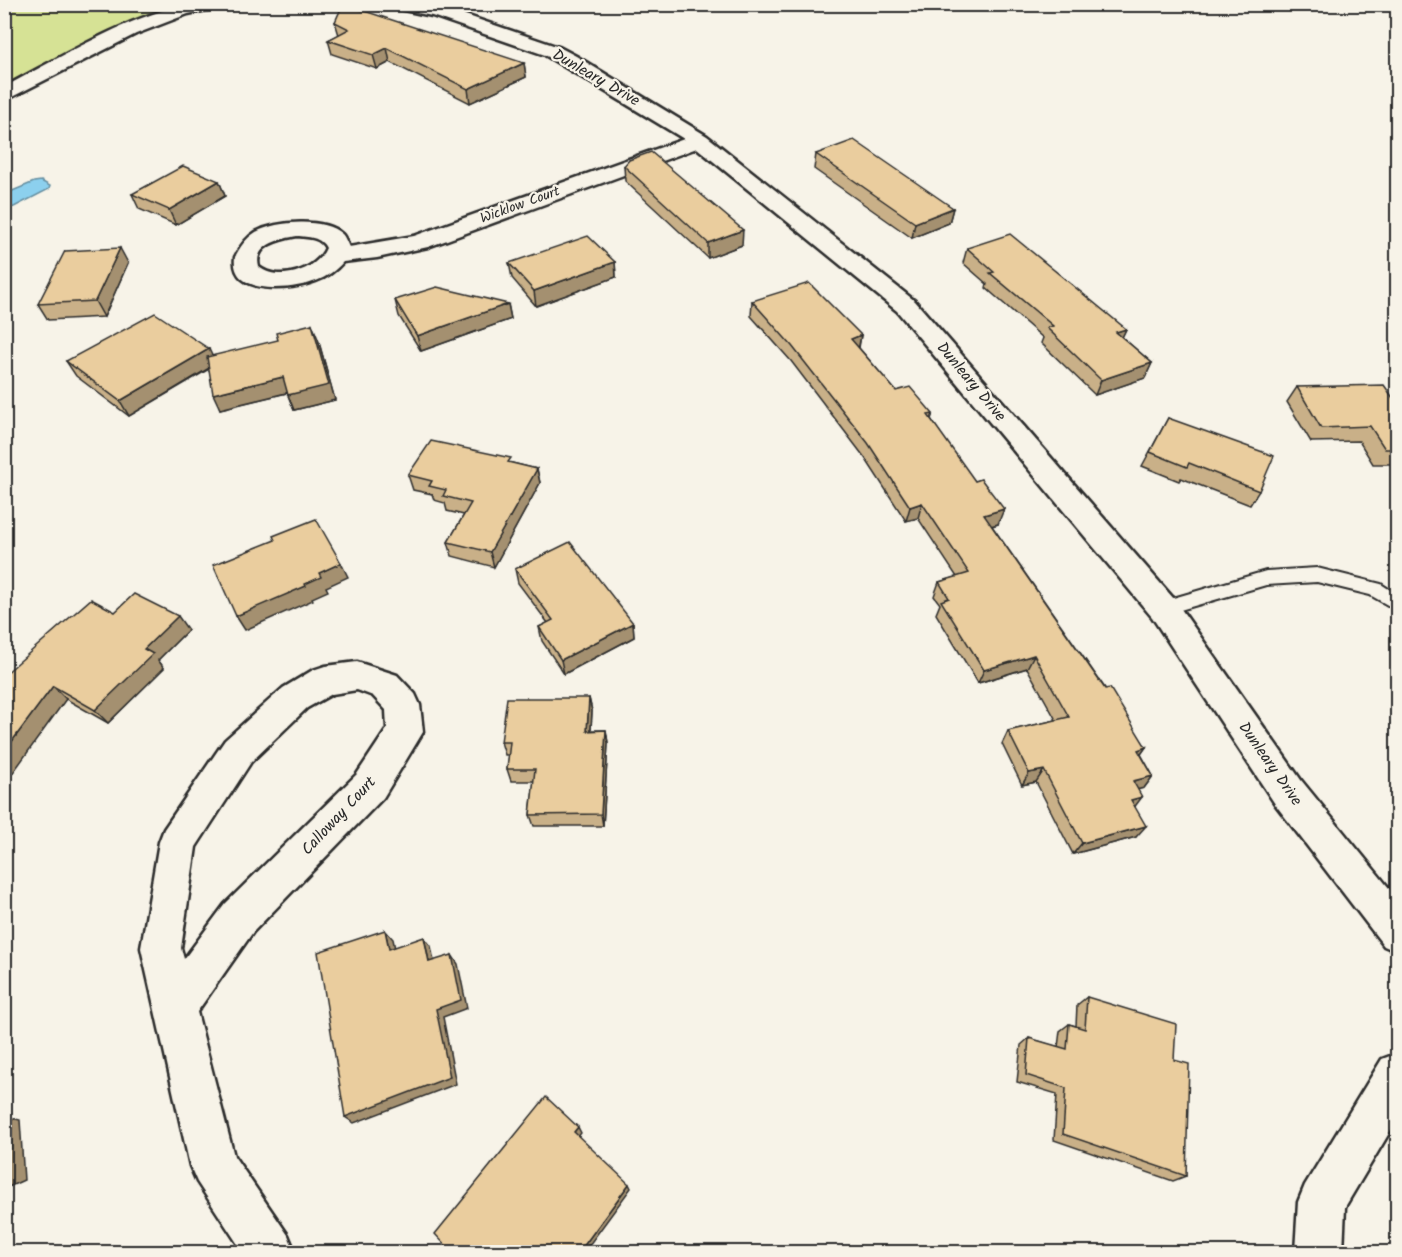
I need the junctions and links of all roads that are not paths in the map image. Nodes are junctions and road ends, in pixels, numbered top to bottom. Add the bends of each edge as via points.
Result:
1 (210, 4) edge
2 (400, 4) edge
3 (4, 95) edge
4 (700, 140) junction
5 (337, 255) dead end
6 (1398, 604) edge
7 (1163, 608) junction
8 (1398, 933) edge
9 (175, 1007) junction
10 (1398, 1075) edge
11 (271, 1252) edge
12 (1319, 1252) edge

1 - 3 street via 119,35
2 - 4 street, Dunleary Drive via 436,11 552,51
4 - 5 street, Wicklow Court via 420,242
4 - 7 street, Dunleary Drive via 906,306
6 - 7 lane via 1375,589 1317,574 1266,578
7 - 8 street, Dunleary Drive via 1288,792
9 - 9 street, Calloway Court via 161,948 178,842 238,751 295,698 325,680 357,676 386,685 403,705 405,732 381,771 239,918
9 - 11 street, Calloway Court via 213,1166
10 - 12 street via 1322,1202

